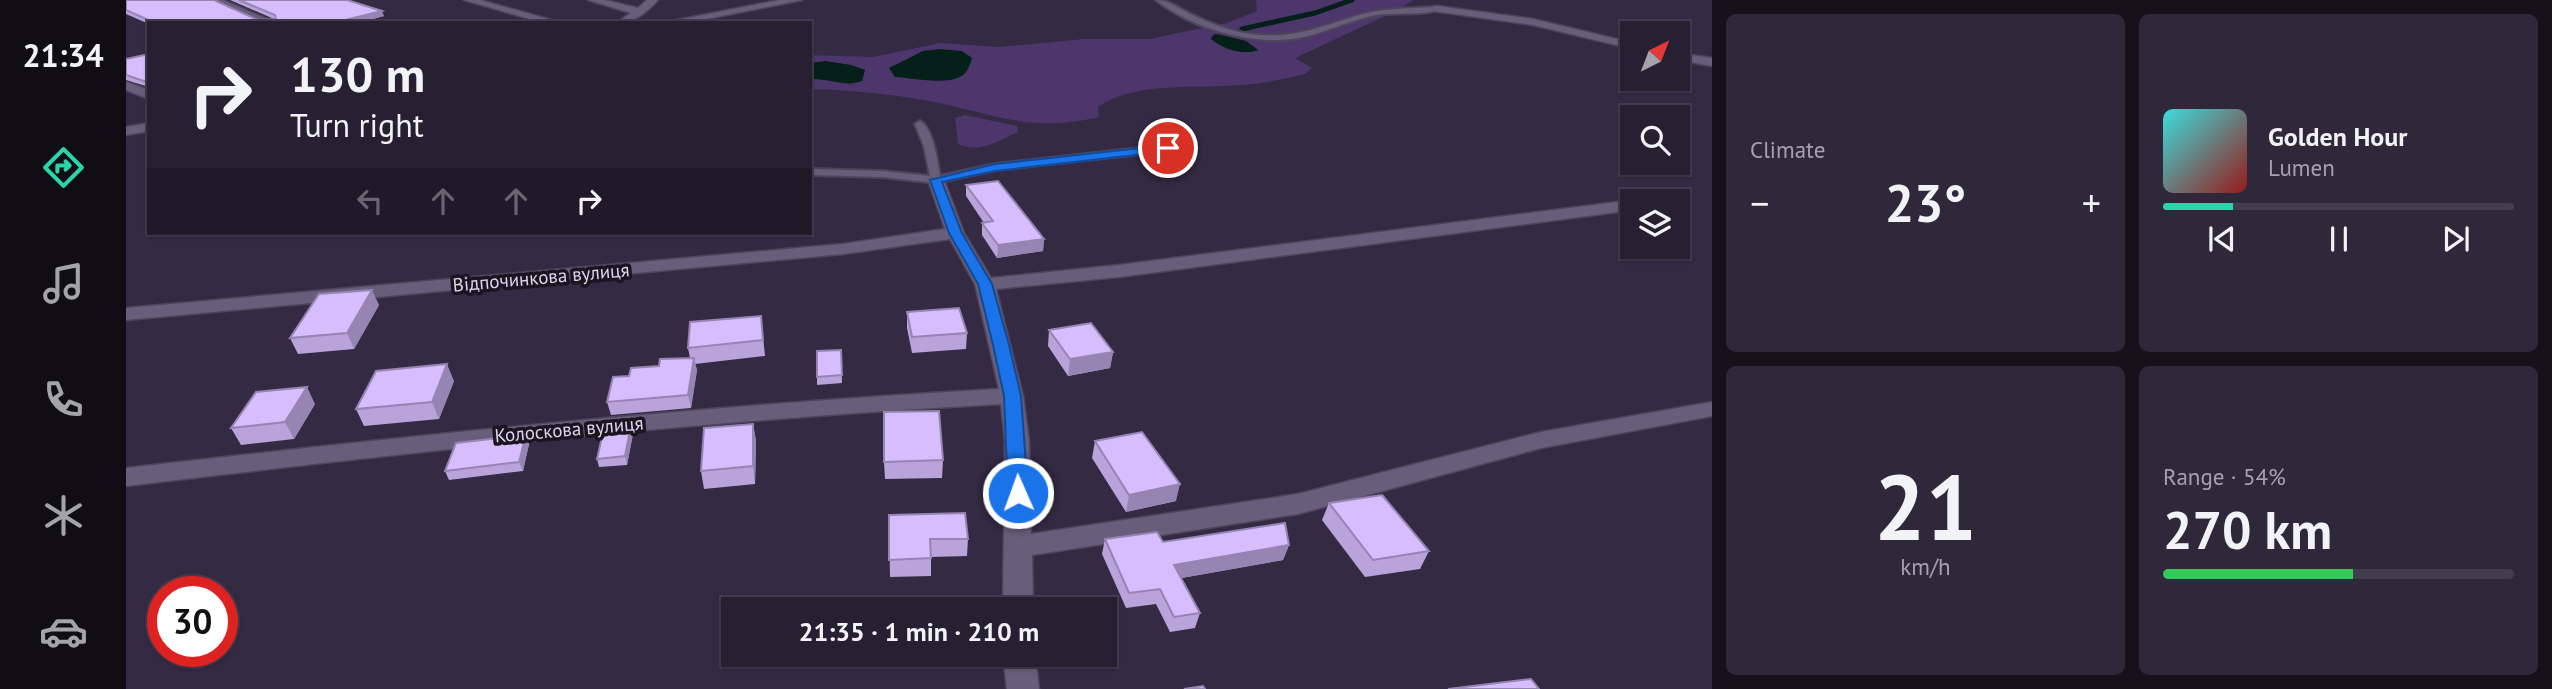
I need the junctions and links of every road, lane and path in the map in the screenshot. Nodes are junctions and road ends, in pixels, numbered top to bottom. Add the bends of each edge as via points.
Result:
1 (214, 0) edge
2 (469, 0) edge
3 (593, 0) edge
4 (653, 0) edge
5 (797, 0) edge
6 (1159, 0) edge
7 (1437, 9) joint
8 (640, 12) junction
9 (266, 21) edge
10 (549, 21) edge
11 (624, 21) edge
12 (678, 21) edge
13 (1620, 43) edge
14 (1690, 58) edge
15 (1712, 62) edge
16 (126, 86) edge
17 (147, 94) edge
18 (920, 124) dead end
19 (147, 129) edge
20 (126, 131) edge
21 (1168, 148) dead end
22 (812, 172) edge
23 (936, 180) junction
24 (1620, 207) edge
25 (955, 233) junction
26 (985, 284) junction
27 (126, 314) edge
28 (1013, 396) junction
29 (1712, 409) edge
30 (126, 477) edge
31 (1019, 546) junction
32 (1018, 597) edge
33 (1020, 667) edge
34 (1023, 689) edge

1 - 9 street
2 - 10 street
3 - 8 street
4 - 8 street
5 - 12 street
6 - 7 lane via 1203,24 1274,37 1294,37 1380,13
7 - 13 street via 1533,22
8 - 11 street
14 - 15 street
16 - 17 street
18 - 23 lane
19 - 20 street
21 - 23 lane via 995,167
22 - 23 lane
23 - 25 street
24 - 26 street
25 - 26 street
25 - 27 street, Відпочинкова вулиця via 843,249
26 - 28 street
28 - 30 street, Колоскова вулиця via 836,405
28 - 31 street
29 - 31 street via 1541,440 1298,504
31 - 32 street
33 - 34 street

